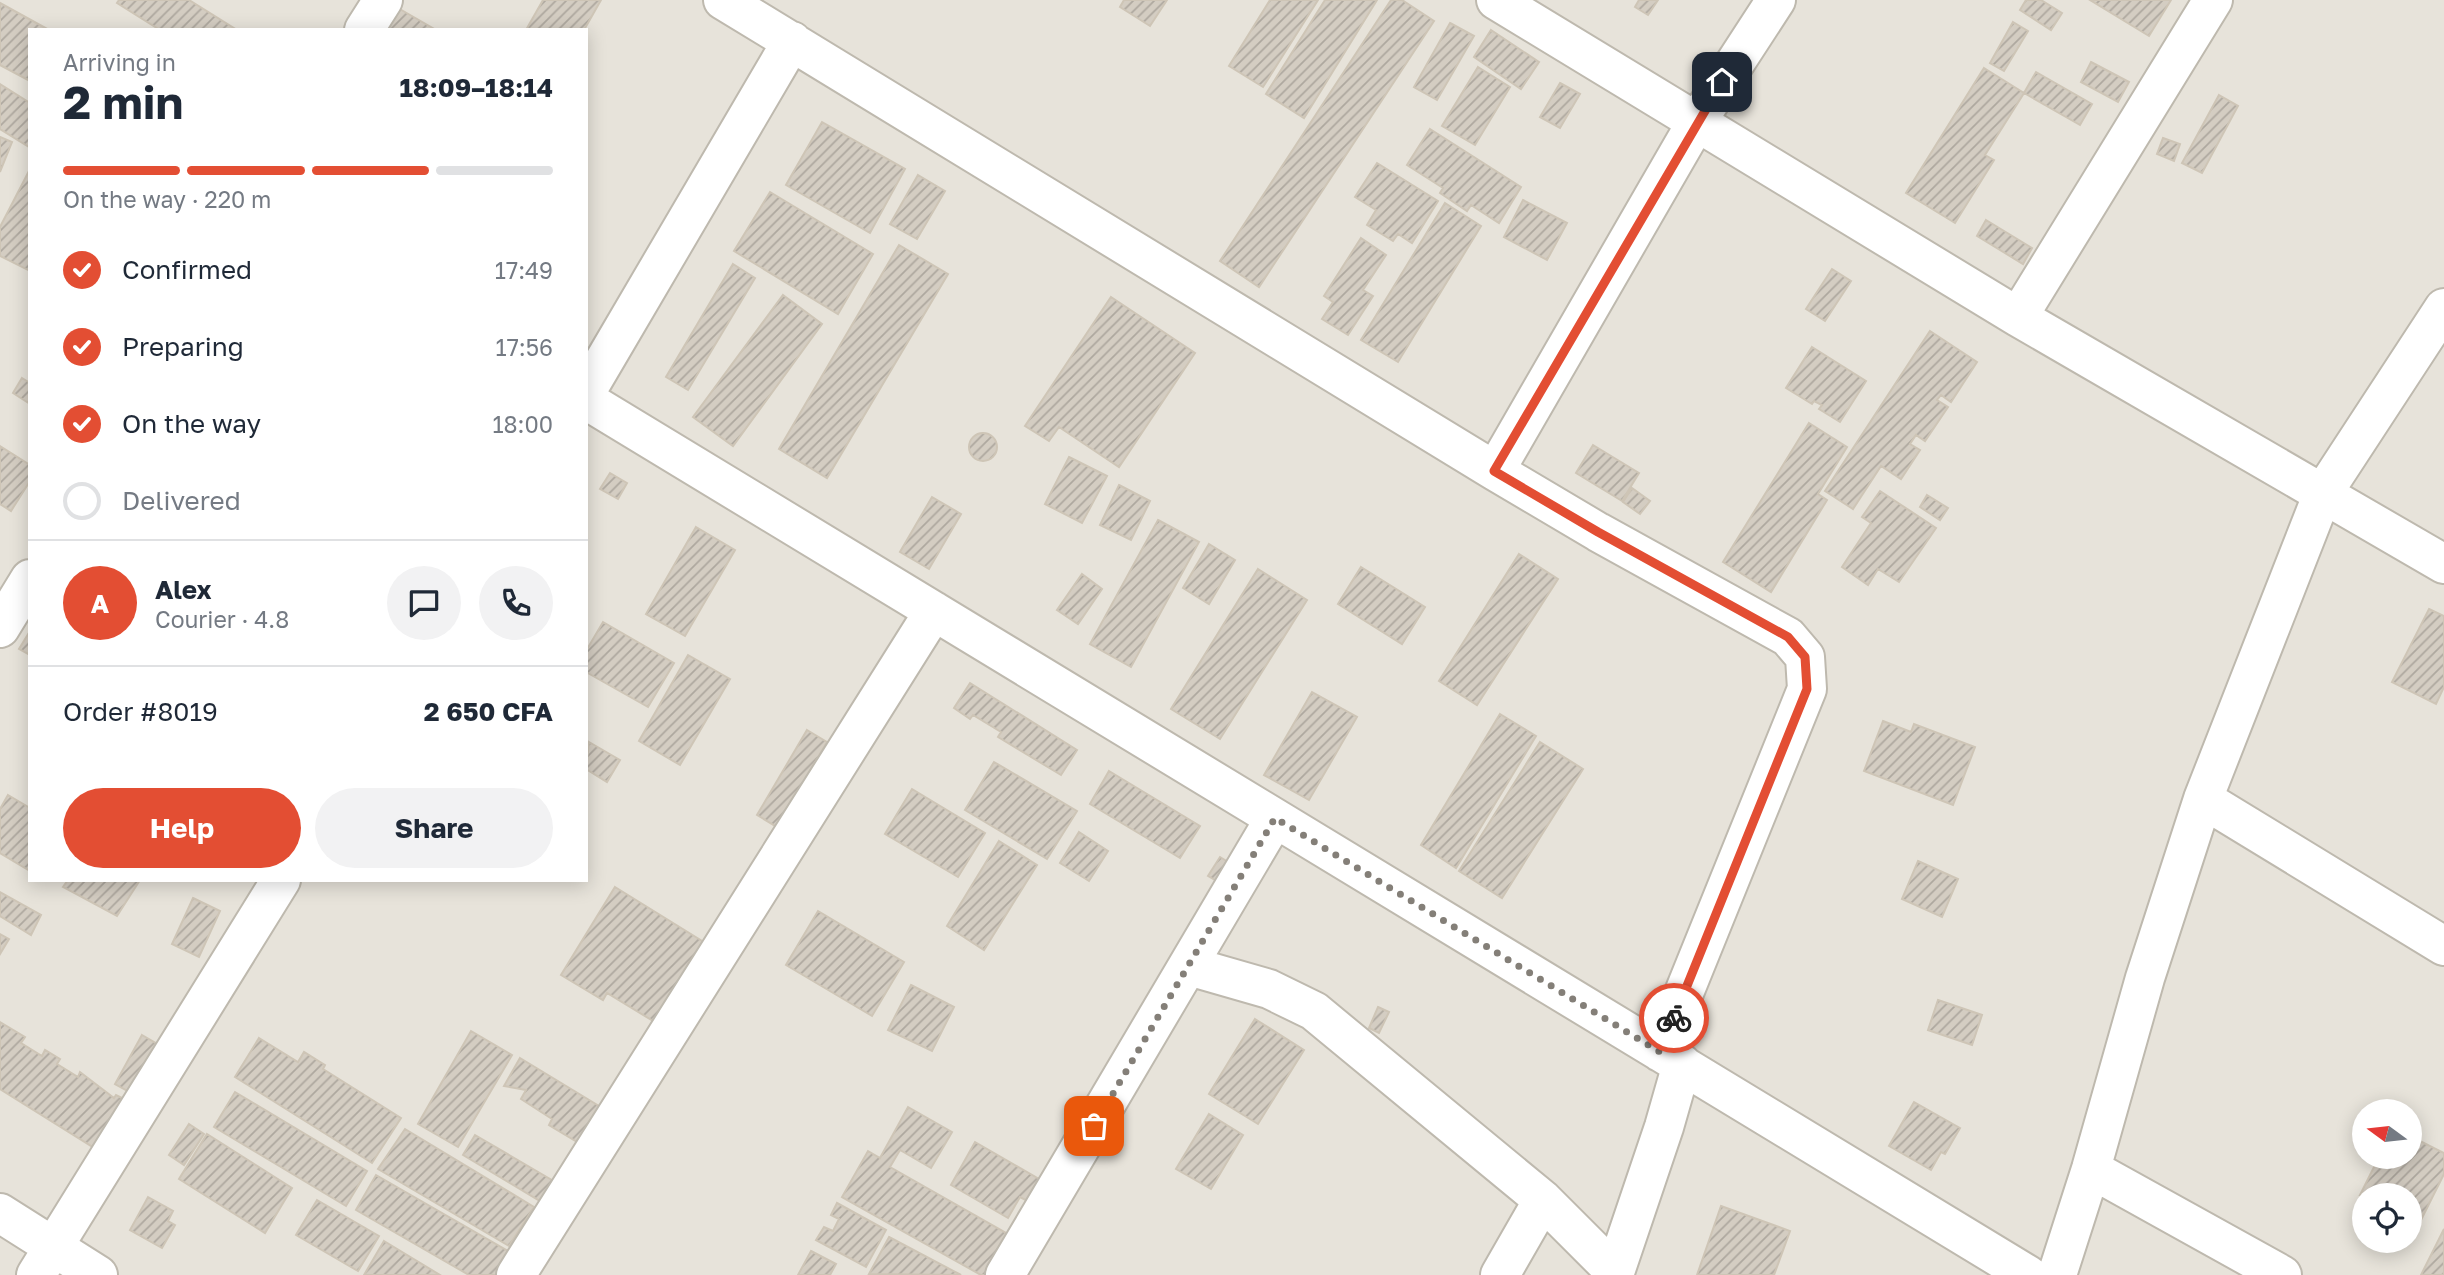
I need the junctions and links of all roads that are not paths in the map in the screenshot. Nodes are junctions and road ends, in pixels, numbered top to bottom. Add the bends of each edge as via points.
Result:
1 (383, 0) edge
2 (723, 0) edge
3 (1496, 0) edge
4 (1776, 0) edge
5 (2213, 0) edge
6 (365, 28) edge
7 (792, 41) junction
8 (1696, 123) junction
9 (2444, 308) edge
10 (2018, 317) junction
11 (588, 390) edge
12 (588, 401) edge
13 (1494, 471) junction
14 (2323, 493) junction
15 (2444, 564) edge
16 (28, 582) edge
17 (934, 611) junction
18 (0, 628) edge
19 (2203, 799) junction
20 (1275, 818) junction
21 (280, 882) edge
22 (2444, 946) edge
23 (1189, 966) junction
24 (1671, 1058) junction
25 (2091, 1169) junction
26 (1543, 1200) junction
27 (0, 1213) edge
28 (44, 1261) edge
29 (1615, 1274) edge
30 (97, 1275) edge
31 (516, 1275) edge
32 (1005, 1275) edge
33 (1500, 1275) edge
34 (2028, 1275) edge
35 (2056, 1275) edge
36 (2282, 1275) edge

1 - 6 street
2 - 7 street
3 - 8 street
4 - 8 street
5 - 10 street
7 - 11 street
7 - 13 street
8 - 10 street
8 - 13 street
9 - 14 street
10 - 14 street
12 - 17 street
13 - 24 street via 1788,637 1805,657 1807,689
14 - 15 street
14 - 19 street
16 - 18 street
17 - 20 street
17 - 31 street
19 - 22 street
19 - 25 street via 2145,978
20 - 23 street
20 - 24 street
21 - 28 street
23 - 26 street via 1269,989 1314,1011
23 - 32 street
24 - 29 street via 1664,1127
24 - 34 street
25 - 35 street
25 - 36 street
26 - 29 street
26 - 33 street
27 - 28 street
28 - 30 street

